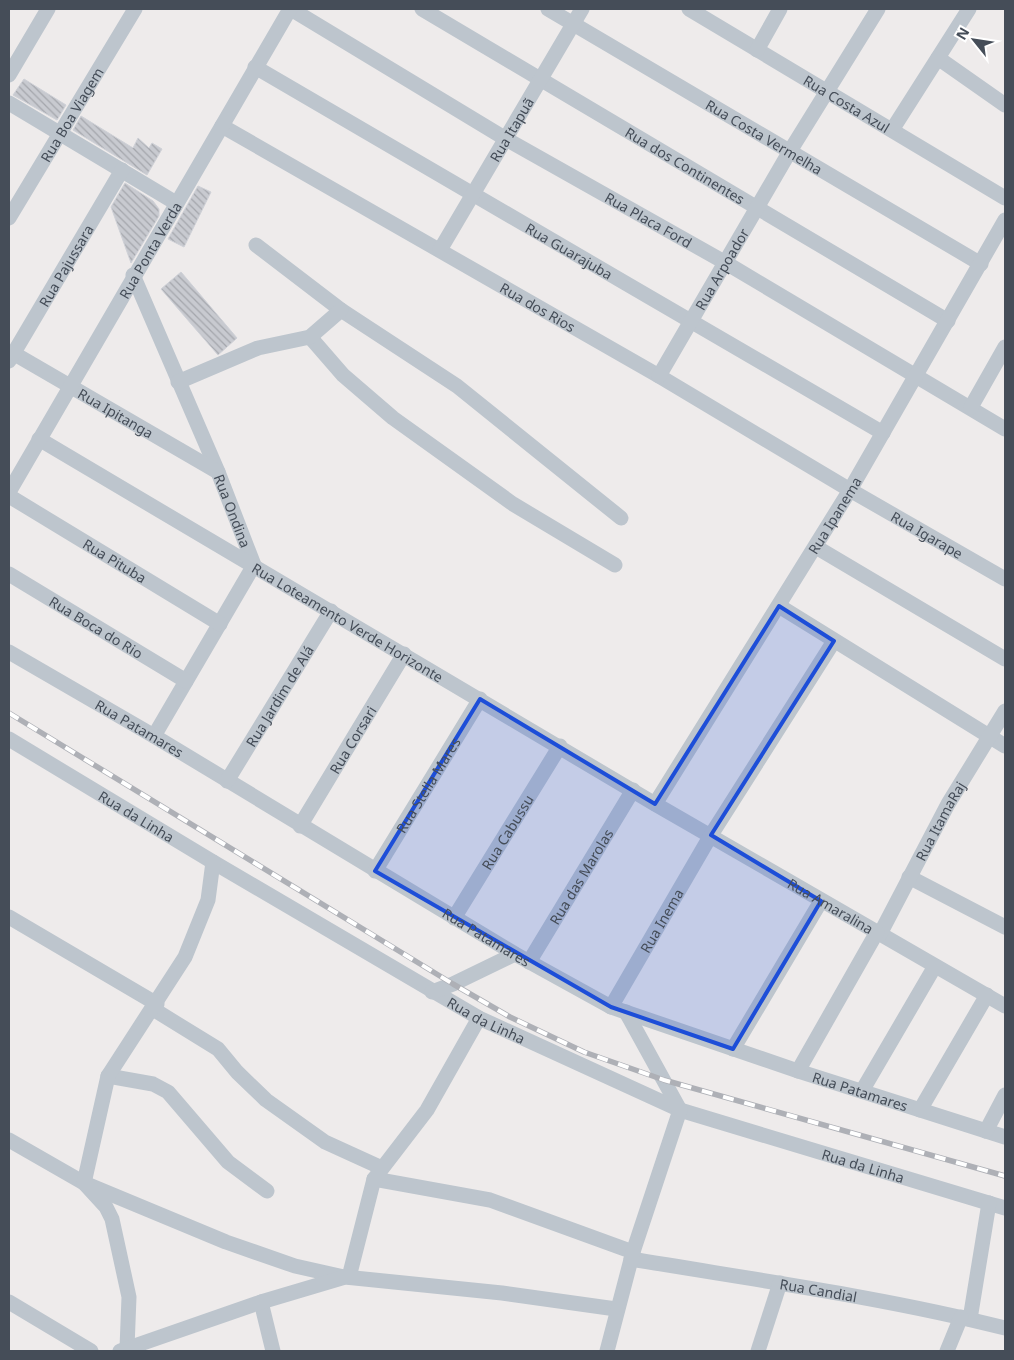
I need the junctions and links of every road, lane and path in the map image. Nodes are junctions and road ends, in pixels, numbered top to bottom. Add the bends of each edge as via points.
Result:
1 (48, 9) edge
2 (135, 9) edge
3 (290, 9) edge
4 (422, 9) edge
5 (548, 9) edge
6 (582, 9) edge
7 (691, 9) edge
8 (780, 9) edge
9 (878, 9) edge
10 (968, 9) edge
11 (573, 24) junction
12 (757, 50) junction
13 (938, 58) junction
14 (255, 67) junction
15 (9, 75) edge
16 (541, 79) junction
17 (827, 91) junction
18 (9, 103) edge
19 (1005, 106) edge
20 (222, 126) junction
21 (892, 130) junction
22 (60, 134) junction
23 (506, 139) junction
24 (790, 151) junction
25 (122, 170) junction
26 (472, 196) junction
27 (1005, 198) edge
28 (176, 203) junction
29 (757, 208) junction
30 (9, 218) edge
31 (1005, 220) edge
32 (256, 245) dead end
33 (440, 250) junction
34 (726, 263) junction
35 (981, 264) junction
36 (133, 275) junction
37 (341, 310) junction
38 (692, 320) junction
39 (948, 321) junction
40 (310, 337) junction
41 (1004, 352) edge
42 (11, 357) edge
43 (659, 376) junction
44 (917, 377) junction
45 (178, 382) junction
46 (70, 386) junction
47 (970, 408) junction
48 (1005, 429) edge
49 (883, 433) junction
50 (39, 440) junction
51 (218, 472) junction
52 (850, 490) junction
53 (9, 492) edge
54 (9, 496) edge
55 (621, 518) dead end
56 (816, 547) junction
57 (254, 565) junction
58 (615, 565) dead end
59 (9, 574) edge
60 (1005, 579) edge
61 (779, 606) junction
62 (331, 611) junction
63 (220, 624) junction
64 (834, 640) junction
65 (9, 652) edge
66 (404, 654) junction
67 (1005, 659) edge
68 (186, 680) junction
69 (480, 699) junction
70 (1005, 711) edge
71 (154, 736) junction
72 (989, 736) junction
73 (9, 739) edge
74 (560, 746) junction
75 (1005, 746) edge
76 (227, 781) junction
77 (633, 790) junction
78 (656, 804) junction
79 (300, 826) junction
80 (711, 835) junction
81 (213, 862) junction
82 (375, 871) junction
83 (909, 877) junction
84 (821, 901) junction
85 (454, 918) junction
86 (9, 919) edge
87 (1005, 926) edge
88 (879, 933) junction
89 (515, 954) junction
90 (529, 962) junction
91 (935, 966) junction
92 (432, 992) junction
93 (987, 995) junction
94 (155, 1006) junction
95 (1005, 1006) edge
96 (618, 1009) junction
97 (480, 1018) junction
98 (733, 1049) junction
99 (798, 1071) junction
100 (108, 1076) junction
101 (862, 1091) junction
102 (1005, 1095) edge
103 (680, 1110) junction
104 (920, 1110) junction
105 (986, 1131) junction
106 (1005, 1137) edge
107 (9, 1140) edge
108 (378, 1173) junction
109 (84, 1183) junction
110 (267, 1191) dead end
111 (989, 1204) junction
112 (1005, 1208) edge
113 (632, 1256) junction
114 (347, 1277) junction
115 (780, 1283) junction
116 (9, 1302) edge
117 (261, 1302) junction
118 (616, 1309) junction
119 (965, 1318) junction
120 (1005, 1328) edge
121 (123, 1350) edge
122 (91, 1351) edge
123 (273, 1351) edge
124 (607, 1351) edge
125 (758, 1351) edge
126 (948, 1351) edge

1 - 15 street
2 - 22 street, Rua Boa Viagem
3 - 14 street, Rua Ponta Verda
3 - 23 street, Rua Placa Ford
4 - 16 street, Rua dos Continentes
5 - 11 street, Rua Costa Vermelha
6 - 11 street, Rua Itapuã
7 - 12 street, Rua Costa Azul
8 - 12 street
9 - 17 street, Rua Arpoador
10 - 13 street
11 - 16 street, Rua Itapuã
11 - 24 street, Rua Costa Vermelha
12 - 17 street, Rua Costa Azul
13 - 19 street
13 - 21 street
14 - 20 street, Rua Ponta Verda
14 - 26 street, Rua Guarajuba
16 - 23 street, Rua Itapuã
16 - 29 street, Rua dos Continentes
17 - 21 street, Rua Costa Azul
17 - 24 street, Rua Arpoador
18 - 22 street
20 - 28 street, Rua Ponta Verda
20 - 33 street, Rua dos Rios
21 - 27 street, Rua Costa Azul
22 - 25 street
22 - 30 street, Rua Boa Viagem
23 - 26 street, Rua Itapuã
23 - 34 street, Rua Placa Ford
24 - 29 street, Rua Arpoador
24 - 35 street, Rua Costa Vermelha
25 - 28 street
25 - 42 street, Rua Pajussara
26 - 33 street, Rua Itapuã
26 - 38 street, Rua Guarajuba
28 - 36 street, Rua Ponta Verda
29 - 34 street, Rua Arpoador
29 - 39 street, Rua dos Continentes
31 - 35 street, Rua Ipanema
32 - 37 street
33 - 43 street, Rua dos Rios
34 - 38 street, Rua Arpoador
34 - 44 street, Rua Placa Ford
35 - 39 street, Rua Ipanema
36 - 45 street, Rua Ondina
36 - 46 street, Rua Ponta Verda
37 - 40 street
37 - 55 street via 457,386
38 - 43 street, Rua Arpoador
38 - 49 street, Rua Guarajuba
39 - 44 street, Rua Ipanema
40 - 45 street via 258,348
40 - 58 street via 337,369 394,418 512,504
41 - 47 street
42 - 46 street, Rua Ipitanga
43 - 52 street, Rua dos Rios
44 - 47 street, Rua Placa Ford
44 - 49 street, Rua Ipanema
45 - 51 street, Rua Ondina
46 - 50 street, Rua Ponta Verda
46 - 51 street, Rua Ipitanga
47 - 48 street, Rua Placa Ford
49 - 52 street, Rua Ipanema
50 - 53 street, Rua Ponta Verda
50 - 57 street, Rua Loteamento Verde Horizonte
51 - 57 street, Rua Ondina
52 - 56 street, Rua Ipanema
52 - 60 street, Rua Igarape
54 - 63 street, Rua Pituba
56 - 61 street, Rua Ipanema
56 - 67 street
57 - 62 street, Rua Loteamento Verde Horizonte
57 - 63 street, Rua Ondina
59 - 68 street, Rua Boca do Rio
61 - 64 street
61 - 78 street, Rua Ipanema
62 - 66 street, Rua Loteamento Verde Horizonte
62 - 76 street, Rua Jardim de Alá
63 - 68 street, Rua Ondina
64 - 72 street
64 - 80 street, Rua Inema
65 - 71 street, Rua Patamares
66 - 69 street, Rua Loteamento Verde Horizonte
66 - 79 street, Rua Corsari
68 - 71 street, Rua Ondina
69 - 74 street, Rua Loteamento Verde Horizonte
69 - 82 street, Rua Stella Mares
70 - 72 street, Rua ItamaRaj
71 - 76 street, Rua Patamares
72 - 75 street
72 - 83 street, Rua ItamaRaj
73 - 81 street, Rua da Linha
74 - 77 street, Rua Loteamento Verde Horizonte
74 - 85 street, Rua Cabussu
76 - 79 street, Rua Patamares
77 - 78 street, Rua Loteamento Verde Horizonte
77 - 90 street, Rua das Marolas
78 - 80 street, Rua Amaralina
79 - 82 street, Rua Patamares
80 - 84 street, Rua Amaralina
80 - 96 street, Rua Inema
81 - 92 street, Rua da Linha
81 - 94 street via 208,900 195,934 185,958
82 - 85 street, Rua Patamares
83 - 87 street
83 - 88 street, Rua ItamaRaj
84 - 88 street, Rua Amaralina
84 - 98 street
85 - 89 street, Rua Patamares
86 - 94 street, Rua Candial
88 - 91 street, Rua Amaralina
88 - 99 street, Rua ItamaRaj
89 - 90 street, Rua Patamares
89 - 92 street
90 - 96 street, Rua Patamares
91 - 93 street, Rua Amaralina
91 - 101 street
92 - 97 street, Rua da Linha
93 - 95 street, Rua Amaralina
93 - 104 street
94 - 100 street
94 - 108 street, Rua Candial via 218,1049 266,1100 325,1142
96 - 98 street, Rua Patamares
96 - 103 street
97 - 103 street, Rua da Linha
97 - 108 street via 427,1110
98 - 99 street, Rua Patamares
99 - 101 street, Rua Patamares
100 - 109 street
100 - 110 street via 153,1084 168,1092 228,1162
101 - 104 street, Rua Patamares
102 - 105 street
103 - 111 street, Rua da Linha
103 - 113 street
104 - 105 street, Rua Patamares
105 - 106 street, Rua Patamares
107 - 109 street
108 - 113 street, Rua Candial via 490,1200
108 - 114 street
109 - 114 street via 235,1245 295,1266
109 - 121 street via 106,1207 112,1219 129,1297
111 - 112 street, Rua da Linha
111 - 119 street
113 - 115 street, Rua Candial
113 - 118 street
114 - 117 street
114 - 118 street
115 - 119 street, Rua Candial
115 - 125 street
116 - 122 street
117 - 121 street
117 - 123 street
118 - 124 street
119 - 120 street, Rua Candial
119 - 126 street

